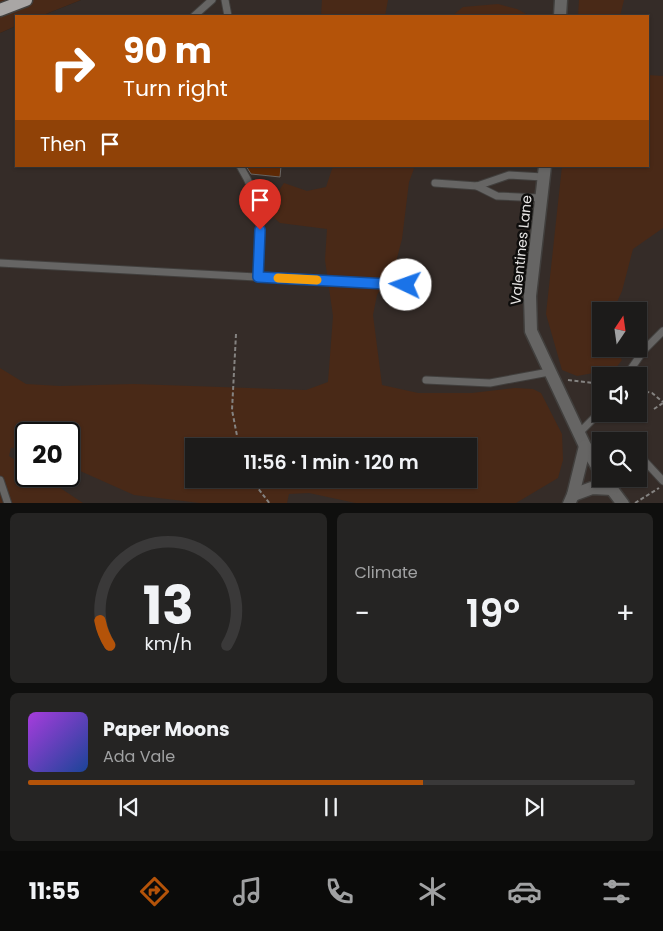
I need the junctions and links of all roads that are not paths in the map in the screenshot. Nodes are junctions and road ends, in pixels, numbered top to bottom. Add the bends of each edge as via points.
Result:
1 (26, 0) edge
2 (212, 0) edge
3 (226, 0) edge
4 (561, 0) edge
5 (0, 10) edge
6 (195, 15) edge
7 (228, 15) edge
8 (560, 15) edge
9 (241, 167) edge
10 (544, 171) edge
11 (435, 183) dead end
12 (477, 186) junction
13 (541, 198) junction
14 (0, 263) edge
15 (258, 277) junction
16 (424, 286) dead end
17 (663, 332) edge
18 (632, 367) edge
19 (549, 372) junction
20 (426, 380) dead end
21 (592, 421) edge
22 (579, 433) junction
23 (585, 446) junction
24 (592, 457) edge
25 (647, 464) edge
26 (0, 480) edge
27 (663, 481) edge
28 (596, 487) edge
29 (610, 487) edge
30 (571, 499) edge
31 (8, 503) edge
32 (622, 503) edge

1 - 5 main road
2 - 6 lane
3 - 7 lane
4 - 8 street
9 - 15 lane via 254,188 260,213
10 - 12 lane via 509,175
10 - 13 street, Valentines Lane
11 - 12 lane
12 - 13 lane via 497,196
13 - 19 street, Valentines Lane via 529,317 534,339
14 - 15 lane
15 - 16 lane
17 - 18 lane
19 - 20 lane via 490,383
19 - 22 street, Valentines Lane
21 - 22 lane
22 - 23 street, Valentines Lane
23 - 24 street, Valentines Lane
23 - 30 street
25 - 27 lane
26 - 31 lane
28 - 30 street
29 - 32 street

